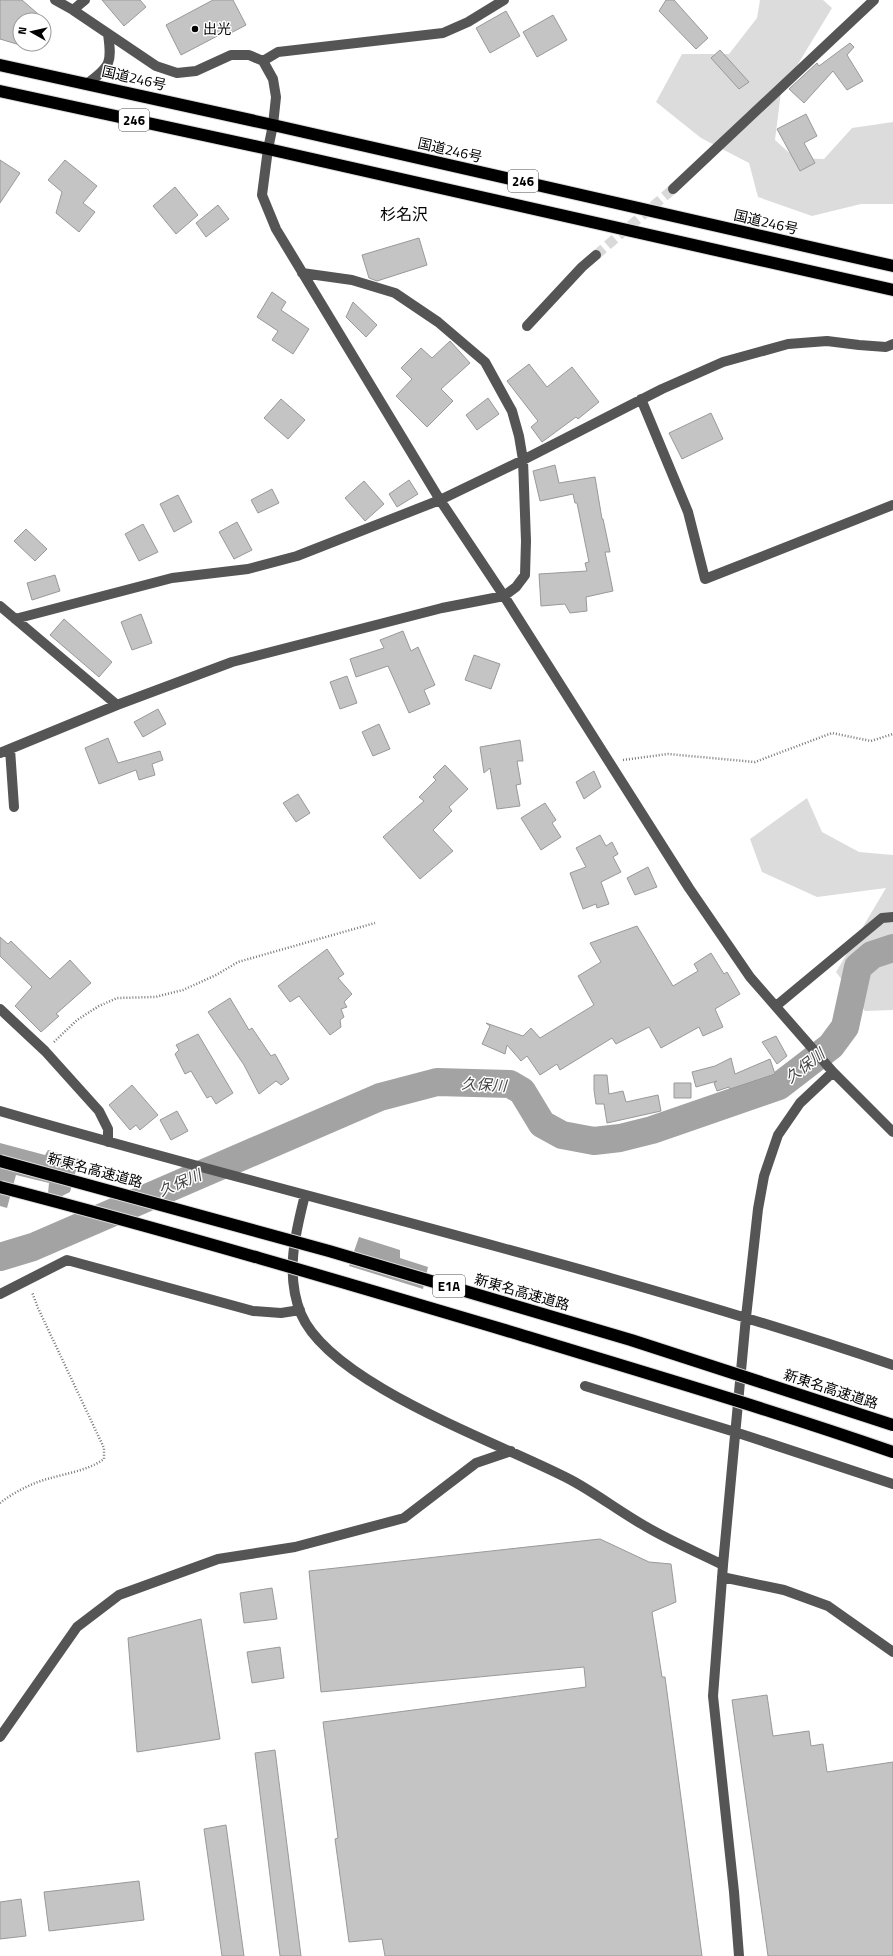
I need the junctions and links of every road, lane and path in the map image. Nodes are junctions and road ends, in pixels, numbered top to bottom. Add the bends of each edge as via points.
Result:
1 (55, 0) edge
2 (85, 0) edge
3 (504, 0) edge
4 (874, 0) edge
5 (73, 10) junction
6 (108, 34) junction
7 (263, 61) junction
8 (0, 65) edge
9 (88, 83) junction
10 (0, 91) edge
11 (273, 124) junction
12 (268, 149) junction
13 (673, 189) tunnel mouth
14 (596, 255) tunnel mouth
15 (893, 266) edge
16 (302, 273) junction
17 (893, 290) edge
18 (527, 326) dead end
19 (893, 344) edge
20 (641, 399) junction
21 (523, 460) junction
22 (440, 500) junction
23 (893, 505) edge
24 (504, 596) junction
25 (0, 606) edge
26 (15, 619) junction
27 (117, 705) junction
28 (893, 734) edge
29 (10, 749) junction
30 (0, 753) edge
31 (608, 762) junction
32 (14, 807) dead end
33 (893, 917) edge
34 (375, 923) dead end
35 (776, 1006) junction
36 (0, 1009) edge
37 (45, 1051) junction
38 (831, 1069) junction
39 (0, 1111) edge
40 (893, 1132) edge
41 (108, 1142) junction
42 (0, 1161) edge
43 (0, 1187) edge
44 (305, 1195) junction
45 (28, 1281) junction
46 (0, 1294) edge
47 (300, 1310) junction
48 (746, 1317) junction
49 (893, 1365) edge
50 (585, 1386) dead end
51 (893, 1426) edge
52 (735, 1432) junction
53 (511, 1451) junction
54 (893, 1452) edge
55 (893, 1484) edge
56 (0, 1503) edge
57 (723, 1565) junction
58 (722, 1577) junction
59 (893, 1652) edge
60 (0, 1737) edge
61 (740, 1956) edge

1 - 5 street
2 - 5 street
3 - 7 street via 443,34 278,52
4 - 13 street
5 - 6 street
6 - 7 street via 156,66 177,73 196,71 231,55 249,55
6 - 9 street via 111,55 105,71
7 - 11 street via 273,79 276,97
8 - 9 highway, 国道246号 / 246
9 - 11 highway, 国道246号 / 246
10 - 12 highway, 246
11 - 12 street
11 - 15 highway, 国道246号 / 246
12 - 16 street via 262,195 276,230
12 - 17 highway, 246
14 - 18 street
16 - 21 street via 352,280 395,293 444,327 485,362 512,411
16 - 22 street
19 - 20 street via 872,346 827,341 788,344 723,362
20 - 21 street
20 - 23 street via 688,512 705,579
21 - 22 street
21 - 24 street via 525,575 516,587
22 - 24 street
22 - 26 street via 297,556 255,568 172,578
24 - 27 street via 442,608 232,662
24 - 31 street
25 - 26 street
26 - 27 street
27 - 29 street
28 - 31 path via 871,741 832,733 755,762 668,754
29 - 30 street
29 - 32 street
31 - 35 street via 750,977
33 - 35 street via 882,918
34 - 37 path via 238,962 183,990 155,997 117,998 77,1020
35 - 38 street
36 - 37 street
37 - 41 street via 99,1111 108,1129
38 - 40 street
38 - 48 street via 800,1103 778,1134 764,1176 758,1209
39 - 41 street
41 - 44 street
42 - 51 highway, 新東名高速道路 / E1A, bridge via 322,1249 632,1340
43 - 54 highway, E1A, bridge via 325,1276 711,1393
44 - 47 street via 293,1249 292,1271
44 - 48 street
45 - 46 street
45 - 47 street via 67,1260 253,1311 282,1313
45 - 56 path via 38,1308 104,1448 104,1459 95,1466 48,1478 9,1496
47 - 53 street via 313,1333 330,1352 352,1369 424,1412
48 - 49 street
48 - 52 street
50 - 52 street
52 - 55 street
52 - 57 street
53 - 57 street via 572,1481 646,1527
53 - 60 street via 476,1463 404,1518 295,1547 218,1560 119,1595 77,1627
57 - 58 street
58 - 59 street via 784,1590 828,1606
58 - 61 street via 713,1696

